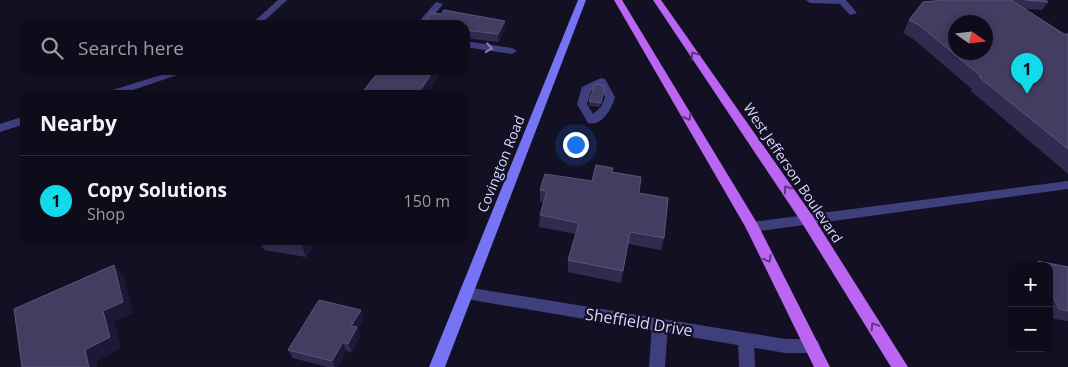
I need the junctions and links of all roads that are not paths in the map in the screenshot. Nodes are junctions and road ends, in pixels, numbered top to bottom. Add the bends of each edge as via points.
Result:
1 (283, 0) edge
2 (582, 0) edge
3 (618, 0) edge
4 (657, 0) edge
5 (810, 0) edge
6 (841, 1) edge
7 (439, 4) dead end
8 (852, 13) dead end
9 (261, 20) edge
10 (425, 20) edge
11 (470, 45) edge
12 (512, 50) dead end
13 (171, 75) edge
14 (123, 90) edge
15 (20, 122) edge
16 (0, 128) edge
17 (1068, 185) edge
18 (807, 219) junction
19 (752, 227) junction
20 (466, 293) junction
21 (660, 325) junction
22 (746, 340) junction
23 (812, 346) junction
24 (436, 367) edge
25 (657, 367) edge
26 (747, 367) edge
27 (822, 367) edge
28 (900, 367) edge

1 - 9 street
2 - 20 main road, Covington Road
3 -> 19 main road
18 -> 4 main road, West Jefferson Boulevard
5 - 6 street
6 - 8 street
7 - 10 street
11 -> 12 street
13 - 14 street
15 - 16 street
17 - 18 street
18 - 19 street
28 -> 18 main road, West Jefferson Boulevard
19 -> 23 main road
20 - 21 street, Sheffield Drive
20 - 24 main road, Covington Road
21 - 22 street, Sheffield Drive
21 - 25 street
22 - 23 street, Sheffield Drive
22 - 26 street
23 - 27 main road

